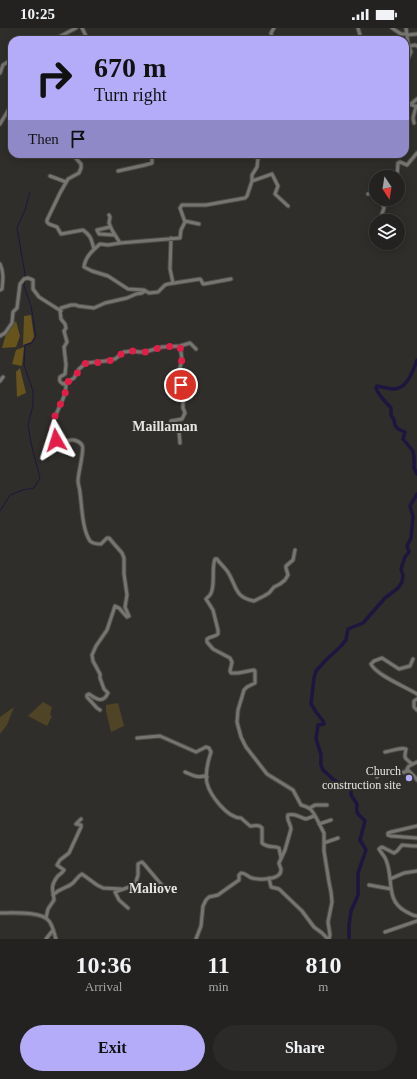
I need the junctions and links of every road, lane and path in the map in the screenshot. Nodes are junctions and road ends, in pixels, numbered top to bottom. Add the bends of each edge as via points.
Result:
1 (76, 28) edge
2 (392, 28) edge
3 (406, 28) edge
4 (417, 34) edge
5 (407, 35) junction
6 (61, 36) edge
7 (409, 45) joint
8 (417, 46) edge
9 (409, 57) edge
10 (8, 62) edge
11 (0, 73) edge
12 (417, 99) edge
13 (411, 104) joint
14 (416, 106) edge
15 (8, 109) edge
16 (414, 123) dead end
17 (0, 124) edge
18 (417, 153) edge
19 (76, 158) edge
20 (152, 158) edge
21 (258, 158) edge
22 (118, 170) dead end
23 (398, 170) edge
24 (50, 176) dead end
25 (252, 181) junction
26 (66, 182) junction
27 (288, 206) dead end
28 (109, 215) dead end
29 (185, 221) junction
30 (199, 224) dead end
31 (110, 227) junction
32 (114, 235) junction
33 (171, 238) junction
34 (120, 243) junction
35 (96, 248) junction
36 (0, 264) edge
37 (231, 279) dead end
38 (173, 283) junction
39 (0, 290) edge
40 (145, 291) junction
41 (60, 311) junction
42 (0, 336) edge
43 (180, 346) junction
44 (196, 349) dead end
45 (3, 377) dead end
46 (0, 381) edge
47 (66, 383) junction
48 (180, 443) dead end
49 (295, 550) dead end
50 (413, 658) dead end
51 (417, 694) edge
52 (417, 699) edge
53 (100, 710) dead end
54 (417, 710) edge
55 (137, 738) dead end
56 (406, 750) junction
57 (394, 751) dead end
58 (385, 752) dead end
59 (417, 762) edge
60 (412, 764) junction
61 (408, 771) junction
62 (185, 772) dead end
63 (207, 777) junction
64 (377, 777) dead end
65 (417, 780) edge
66 (327, 805) dead end
67 (310, 808) junction
68 (314, 816) junction
69 (81, 818) dead end
70 (331, 820) dead end
71 (319, 824) junction
72 (417, 826) edge
73 (338, 838) dead end
74 (417, 838) edge
75 (324, 843) junction
76 (417, 846) edge
77 (281, 858) junction
78 (417, 871) edge
79 (269, 878) junction
80 (390, 878) junction
81 (369, 885) dead end
82 (391, 888) junction
83 (121, 889) junction
84 (166, 890) dead end
85 (53, 895) junction
86 (128, 908) dead end
87 (0, 913) edge
88 (417, 916) edge
89 (46, 918) junction
90 (417, 921) edge
91 (53, 930) junction
92 (385, 932) dead end
93 (46, 939) edge
94 (56, 939) edge
95 (196, 939) edge
96 (328, 939) edge

1 - 6 street
2 - 5 street
3 - 5 street
4 - 5 street
7 - 8 street
7 - 9 street
10 - 11 street via 3,65
12 - 13 street
13 - 14 street
14 - 16 street
15 - 17 street
18 - 23 street via 407,165 398,163
19 - 26 street via 81,168
20 - 22 street via 152,162 145,166
21 - 25 street
24 - 26 street
25 - 27 street via 272,174 278,186 275,194
25 - 29 street via 247,196 242,199 206,205 182,205 180,208
26 - 35 street via 48,222 57,227 61,234 83,230 92,239
28 - 31 street
29 - 30 street
29 - 33 street via 180,238
31 - 32 street
31 - 32 street via 97,230 99,234
32 - 34 street
33 - 34 street
33 - 38 street via 170,269
34 - 35 street via 100,244
35 - 40 street via 85,260 84,267 108,276 128,289
36 - 39 street via 3,277
37 - 38 street via 204,284 200,279
38 - 40 street via 158,292
40 - 41 street via 94,308 71,304
41 - 42 street via 39,297 33,288 33,280 24,279 20,284 12,324
41 - 47 street via 66,328 64,331 67,342 64,347 65,374 59,380 63,384
43 - 44 street via 190,343
43 - 47 street via 162,347 145,352 124,352 115,359 105,362 86,363 74,378
43 - 48 street via 181,388 185,412 182,419 172,421 171,425 179,432
45 - 46 street
47 - 53 street via 64,396 53,421 54,436 56,440 73,439 82,445 84,452 78,483 82,513 91,542 101,544 109,538 124,558 126,607 129,616 127,617 116,606 107,630 92,655 104,689 108,693 100,700 89,694 87,697
49 - 67 street via 293,560 286,566 288,575 285,580 254,601 238,593 228,572 215,559 212,566 212,592 206,599 213,610 218,634 207,640 213,649 230,658 231,673 256,671 255,683 244,690 238,710 237,722 241,737 267,774 293,790 299,803
50 - 51 street via 410,666 399,669 382,658 371,664 379,672
52 - 54 street via 414,701
55 - 63 street via 160,736 196,752 206,747 210,748
56 - 57 street
56 - 58 street via 401,748
56 - 60 street via 405,757
59 - 60 street
60 - 61 street via 407,768
61 - 64 street via 397,774 380,772
61 - 65 street
62 - 63 street via 193,776
63 - 77 street via 210,791 224,810 236,818 241,818 250,826 260,826 262,843 268,847 279,848
66 - 67 street via 315,805
67 - 68 street
68 - 71 street
68 - 77 street via 306,819 288,815 291,829
69 - 85 street via 76,824 81,827 69,853 57,865 64,870 52,885
70 - 71 street
71 - 75 street
72 - 74 street via 388,835
73 - 75 street
75 - 96 street via 332,892
76 - 80 street via 402,845 394,853 379,848 386,860
77 - 79 street via 279,875
78 - 80 street
79 - 95 street via 259,880 241,873 239,880 218,895 209,897 204,906
79 - 96 street via 271,888 279,889
80 - 82 street
81 - 82 street
82 - 88 street via 393,899 398,906
83 - 84 street via 135,885 138,864 142,862
83 - 85 street via 103,888 82,874 69,886 59,889
83 - 86 street via 115,892 116,896
85 - 89 street via 54,900
87 - 89 street via 30,914
89 - 91 street
90 - 92 street
91 - 93 street
91 - 94 street

